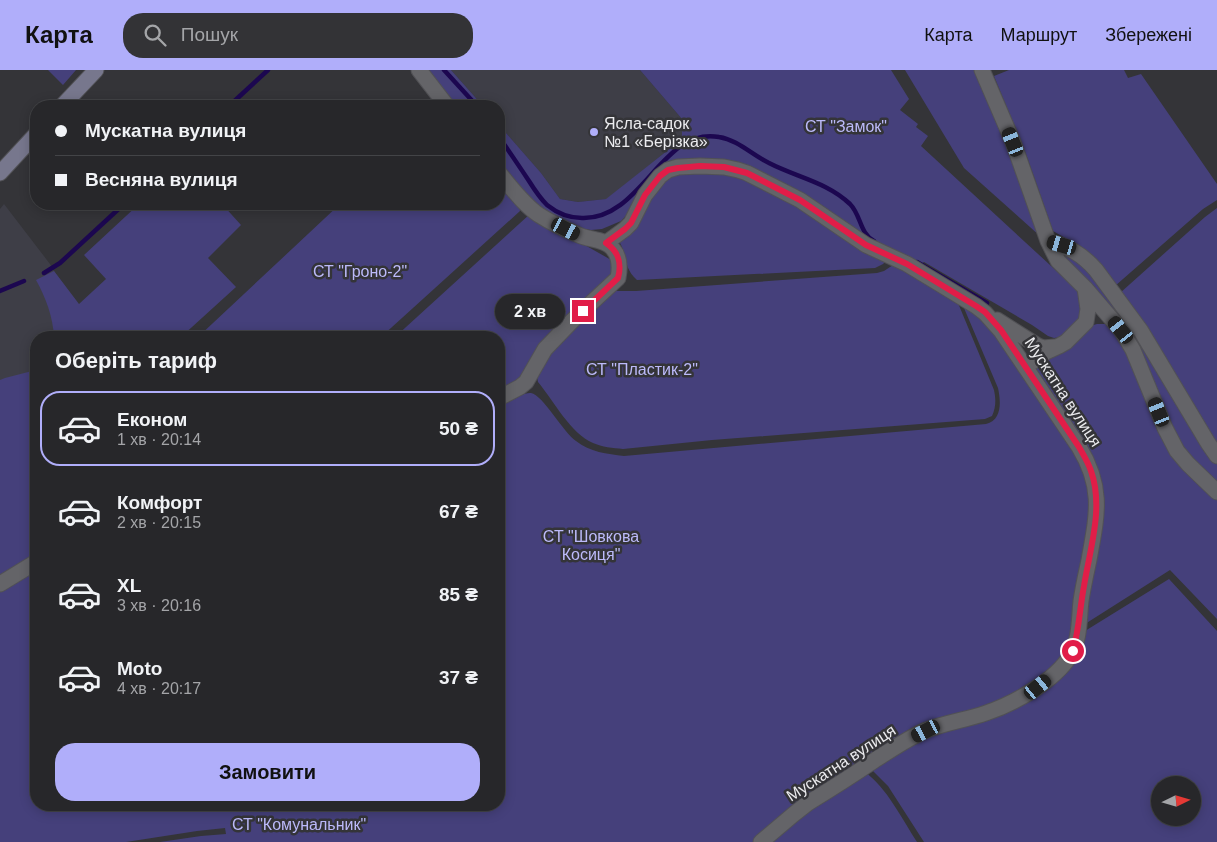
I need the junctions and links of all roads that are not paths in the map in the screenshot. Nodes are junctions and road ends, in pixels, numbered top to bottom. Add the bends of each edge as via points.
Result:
1 (96, 70) edge
2 (420, 70) edge
3 (982, 70) edge
4 (68, 100) edge
5 (443, 100) edge
6 (30, 140) edge
7 (0, 173) edge
8 (505, 180) edge
9 (1048, 240) junction
10 (606, 243) junction
11 (1085, 288) junction
12 (985, 312) junction
13 (1112, 319) junction
14 (1086, 322) junction
15 (1059, 346) junction
16 (1025, 367) junction
17 (505, 395) edge
18 (1217, 456) edge
19 (1217, 492) edge
20 (30, 566) edge
21 (0, 584) edge
22 (761, 842) edge

1 - 4 main road
2 - 5 street
3 - 9 street via 1013,142
6 - 7 main road
8 - 10 street via 540,216
9 - 11 street via 1058,261
9 - 18 street via 1071,249 1096,270 1141,330
10 - 12 street, Мускатна вулиця via 631,223 654,182 668,170 724,167 747,173 800,200 866,245 907,264
10 - 17 street via 617,256 618,278 545,349 526,382
11 - 13 street
11 - 14 street
12 - 15 street via 1038,346
12 - 16 street, Мускатна вулиця
13 - 14 street via 1101,317
13 - 19 street via 1133,350 1165,428 1178,451
14 - 15 street
15 - 16 street
16 - 22 street, Мускатна вулиця via 1086,459 1094,481 1096,517 1073,651 1052,676 1028,694 987,713 926,731 908,740 808,803
20 - 21 street

